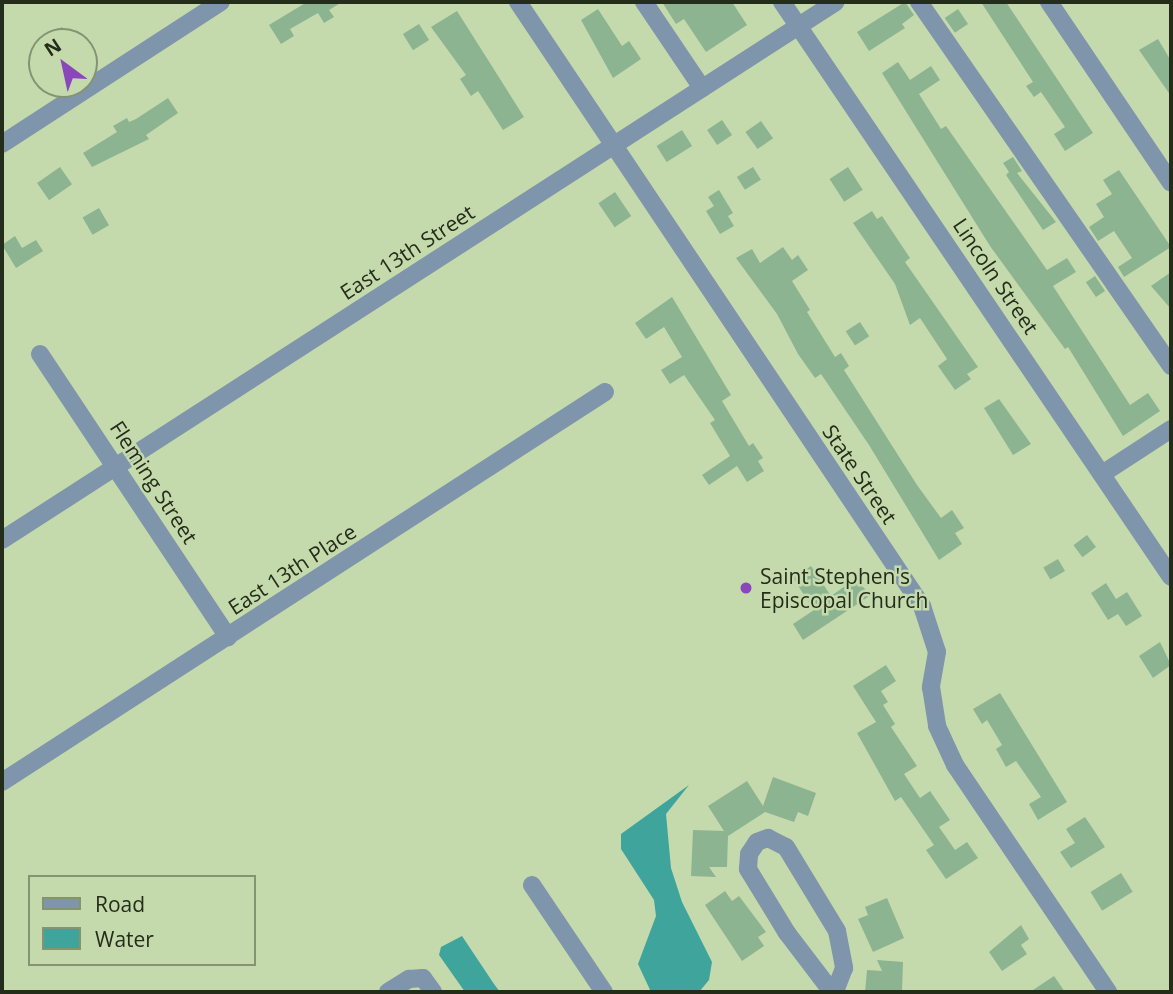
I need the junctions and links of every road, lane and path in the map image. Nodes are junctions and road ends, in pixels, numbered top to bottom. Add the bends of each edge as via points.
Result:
1 (220, 2) edge
2 (518, 2) edge
3 (644, 2) edge
4 (782, 2) edge
5 (836, 2) edge
6 (919, 2) edge
7 (1049, 2) edge
8 (799, 26) junction
9 (702, 89) junction
10 (2, 144) edge
11 (613, 146) junction
12 (1171, 183) edge
13 (40, 354) dead end
14 (1171, 366) edge
15 (605, 392) dead end
16 (1171, 429) edge
17 (117, 466) junction
18 (1102, 474) junction
19 (2, 540) edge
20 (1171, 577) edge
21 (228, 637) junction
22 (2, 782) edge
23 (532, 884) dead end
24 (388, 992) edge
25 (433, 992) edge
26 (604, 992) edge
27 (833, 992) edge
28 (1108, 992) edge

1 - 10 street
2 - 11 street, State Street
3 - 9 street
4 - 8 street, Lincoln Street
5 - 8 street, East 13th Street
6 - 14 street
7 - 12 street
8 - 9 street, East 13th Street
8 - 18 street, Lincoln Street
9 - 11 street, East 13th Street
11 - 17 street, East 13th Street
11 - 28 street, State Street via 922,606 936,652 931,687 937,726 955,765
13 - 17 street, Fleming Street
15 - 21 street, East 13th Place
16 - 18 street
17 - 19 street, East 13th Street
17 - 21 street, Fleming Street
18 - 20 street, Lincoln Street
21 - 22 street, East 13th Place
23 - 26 street
24 - 25 street via 409,979 423,978
27 - 27 street via 787,933 748,869 749,853 757,842 768,838 786,847 837,930 844,968

